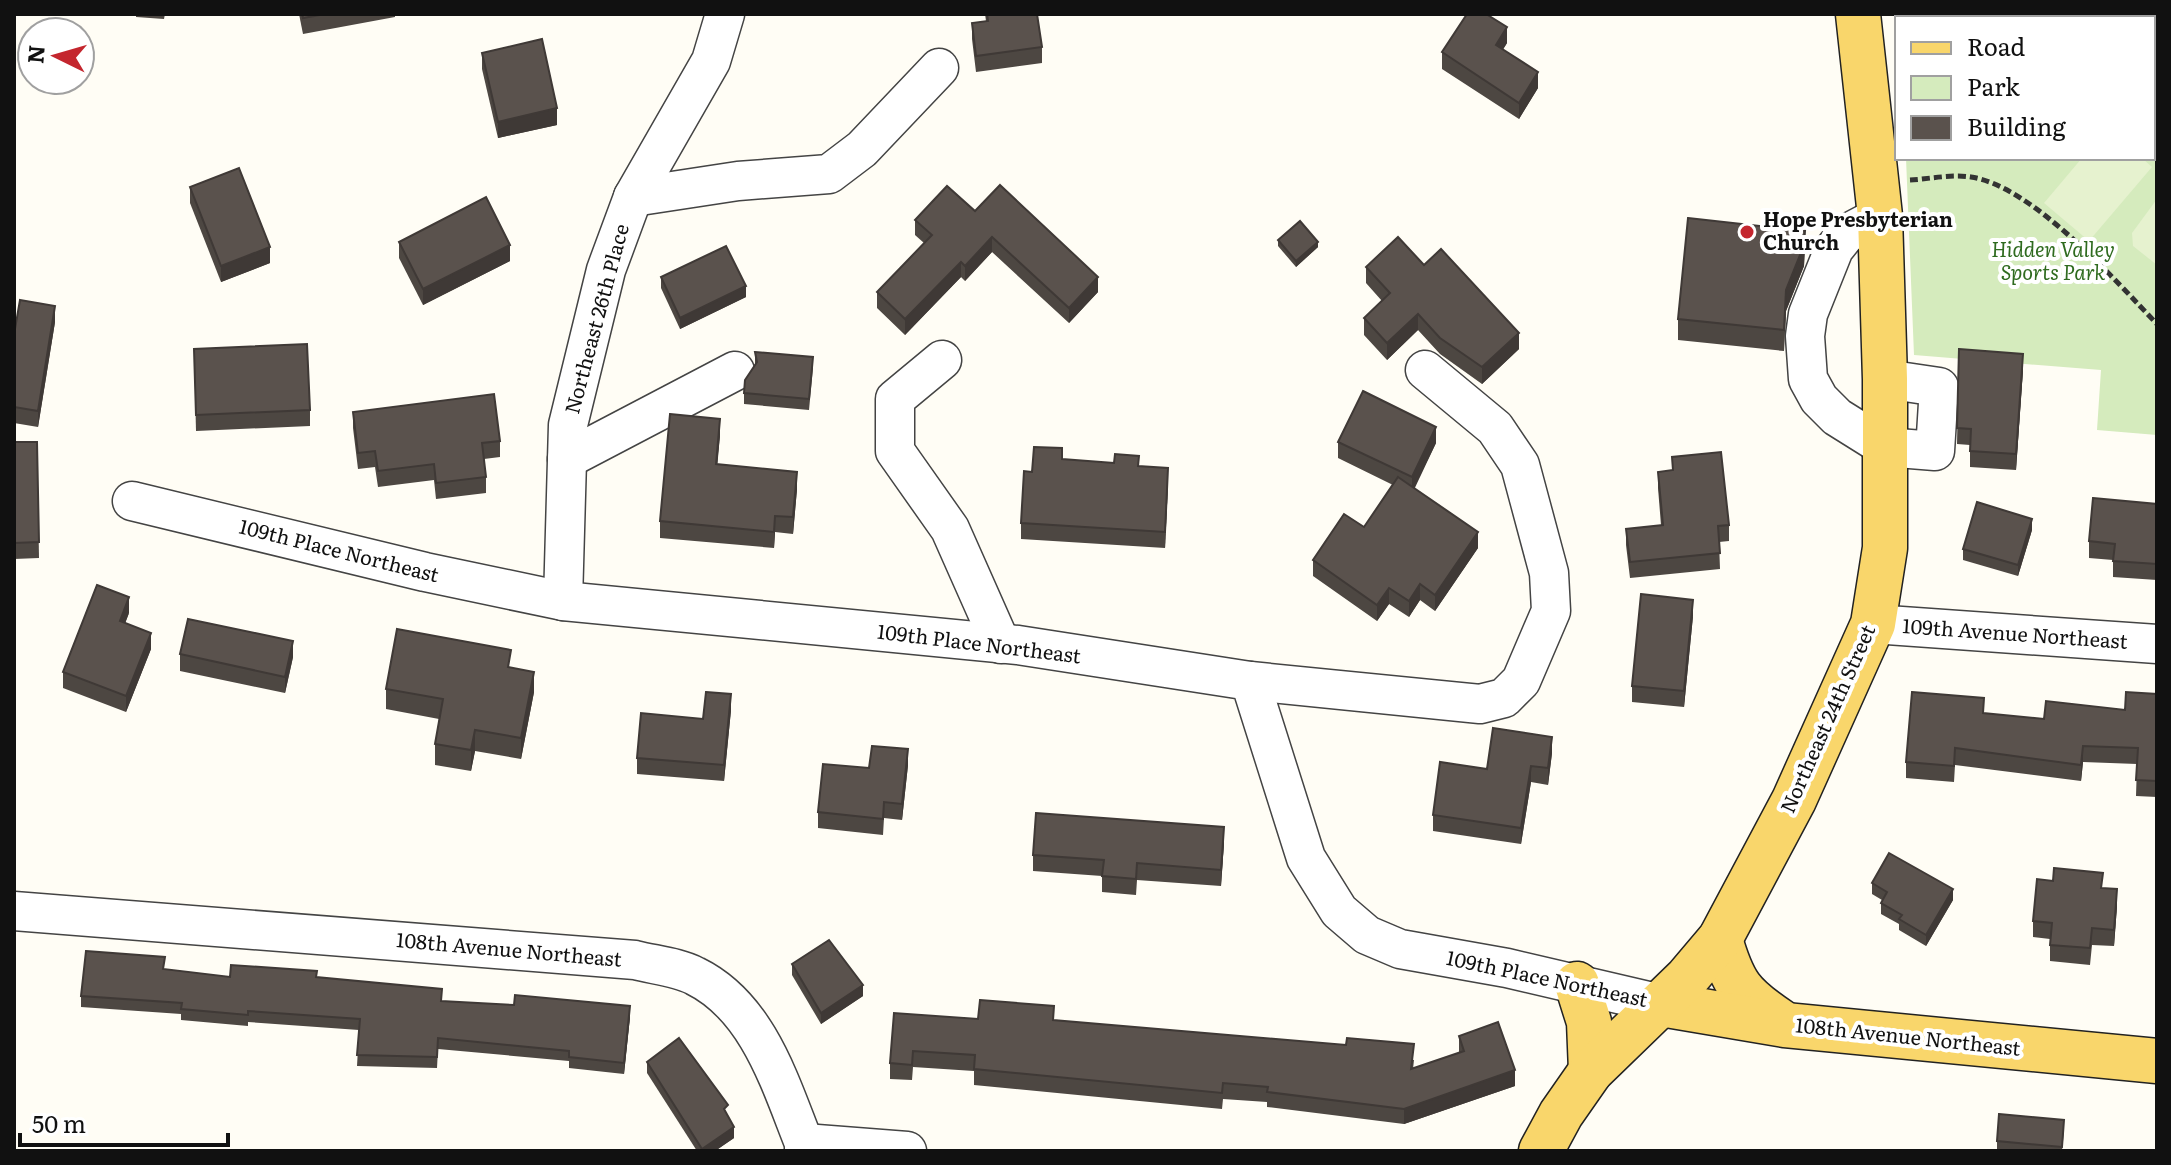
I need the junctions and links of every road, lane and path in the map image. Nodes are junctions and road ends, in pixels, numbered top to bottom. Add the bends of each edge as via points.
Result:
1 (725, 14) edge
2 (1858, 14) edge
3 (939, 68) dead end
4 (633, 197) junction
5 (1888, 198) junction
6 (2157, 324) edge
7 (942, 360) dead end
8 (1425, 370) dead end
9 (735, 371) dead end
10 (1885, 447) junction
11 (567, 459) junction
12 (132, 501) dead end
13 (563, 601) junction
14 (1873, 624) junction
15 (1001, 644) junction
16 (2157, 644) edge
17 (1250, 681) junction
18 (14, 911) edge
19 (1720, 939) junction
20 (1577, 984) junction
21 (1661, 1004) junction
22 (1785, 1025) junction
23 (2157, 1061) edge
24 (1591, 1071) junction
25 (804, 1147) edge
26 (907, 1151) edge
27 (1541, 1151) edge

1 - 4 street, Northeast 26th Place via 711,61
2 - 5 main road, Northeast 24th Street
3 - 4 street via 862,149 829,174
4 - 11 street, Northeast 26th Place via 606,270 568,425
5 - 6 path via 1972,177 1997,187 2055,222
5 - 10 main road, Northeast 24th Street
5 - 10 street via 1834,249 1816,289 1805,336 1808,379 1819,399
7 - 15 street via 895,399 895,451 950,529
8 - 17 street via 1495,428 1520,465 1549,573 1551,611 1521,681 1504,698 1480,704
9 - 11 street
10 - 14 main road, Northeast 24th Street via 1885,548
11 - 13 street, Northeast 26th Place
12 - 13 street, 109th Place Northeast
13 - 15 street, 109th Place Northeast
14 - 16 street, 109th Avenue Northeast
14 - 19 main road, Northeast 24th Street via 1794,800
15 - 17 street, 109th Place Northeast
17 - 20 street, 109th Place Northeast via 1306,858 1339,911 1367,935 1400,949
18 - 25 street, 108th Avenue Northeast via 635,960 694,976 748,1021
19 - 21 main road, Northeast 24th Street
19 - 22 main road via 1737,987
20 - 21 street, 109th Place Northeast
20 - 24 main road via 1589,1022
21 - 22 main road, 108th Avenue Northeast
21 - 24 main road, Northeast 24th Street
22 - 23 main road, 108th Avenue Northeast
24 - 27 main road, Northeast 24th Street
25 - 26 street, 108th Avenue Northeast

